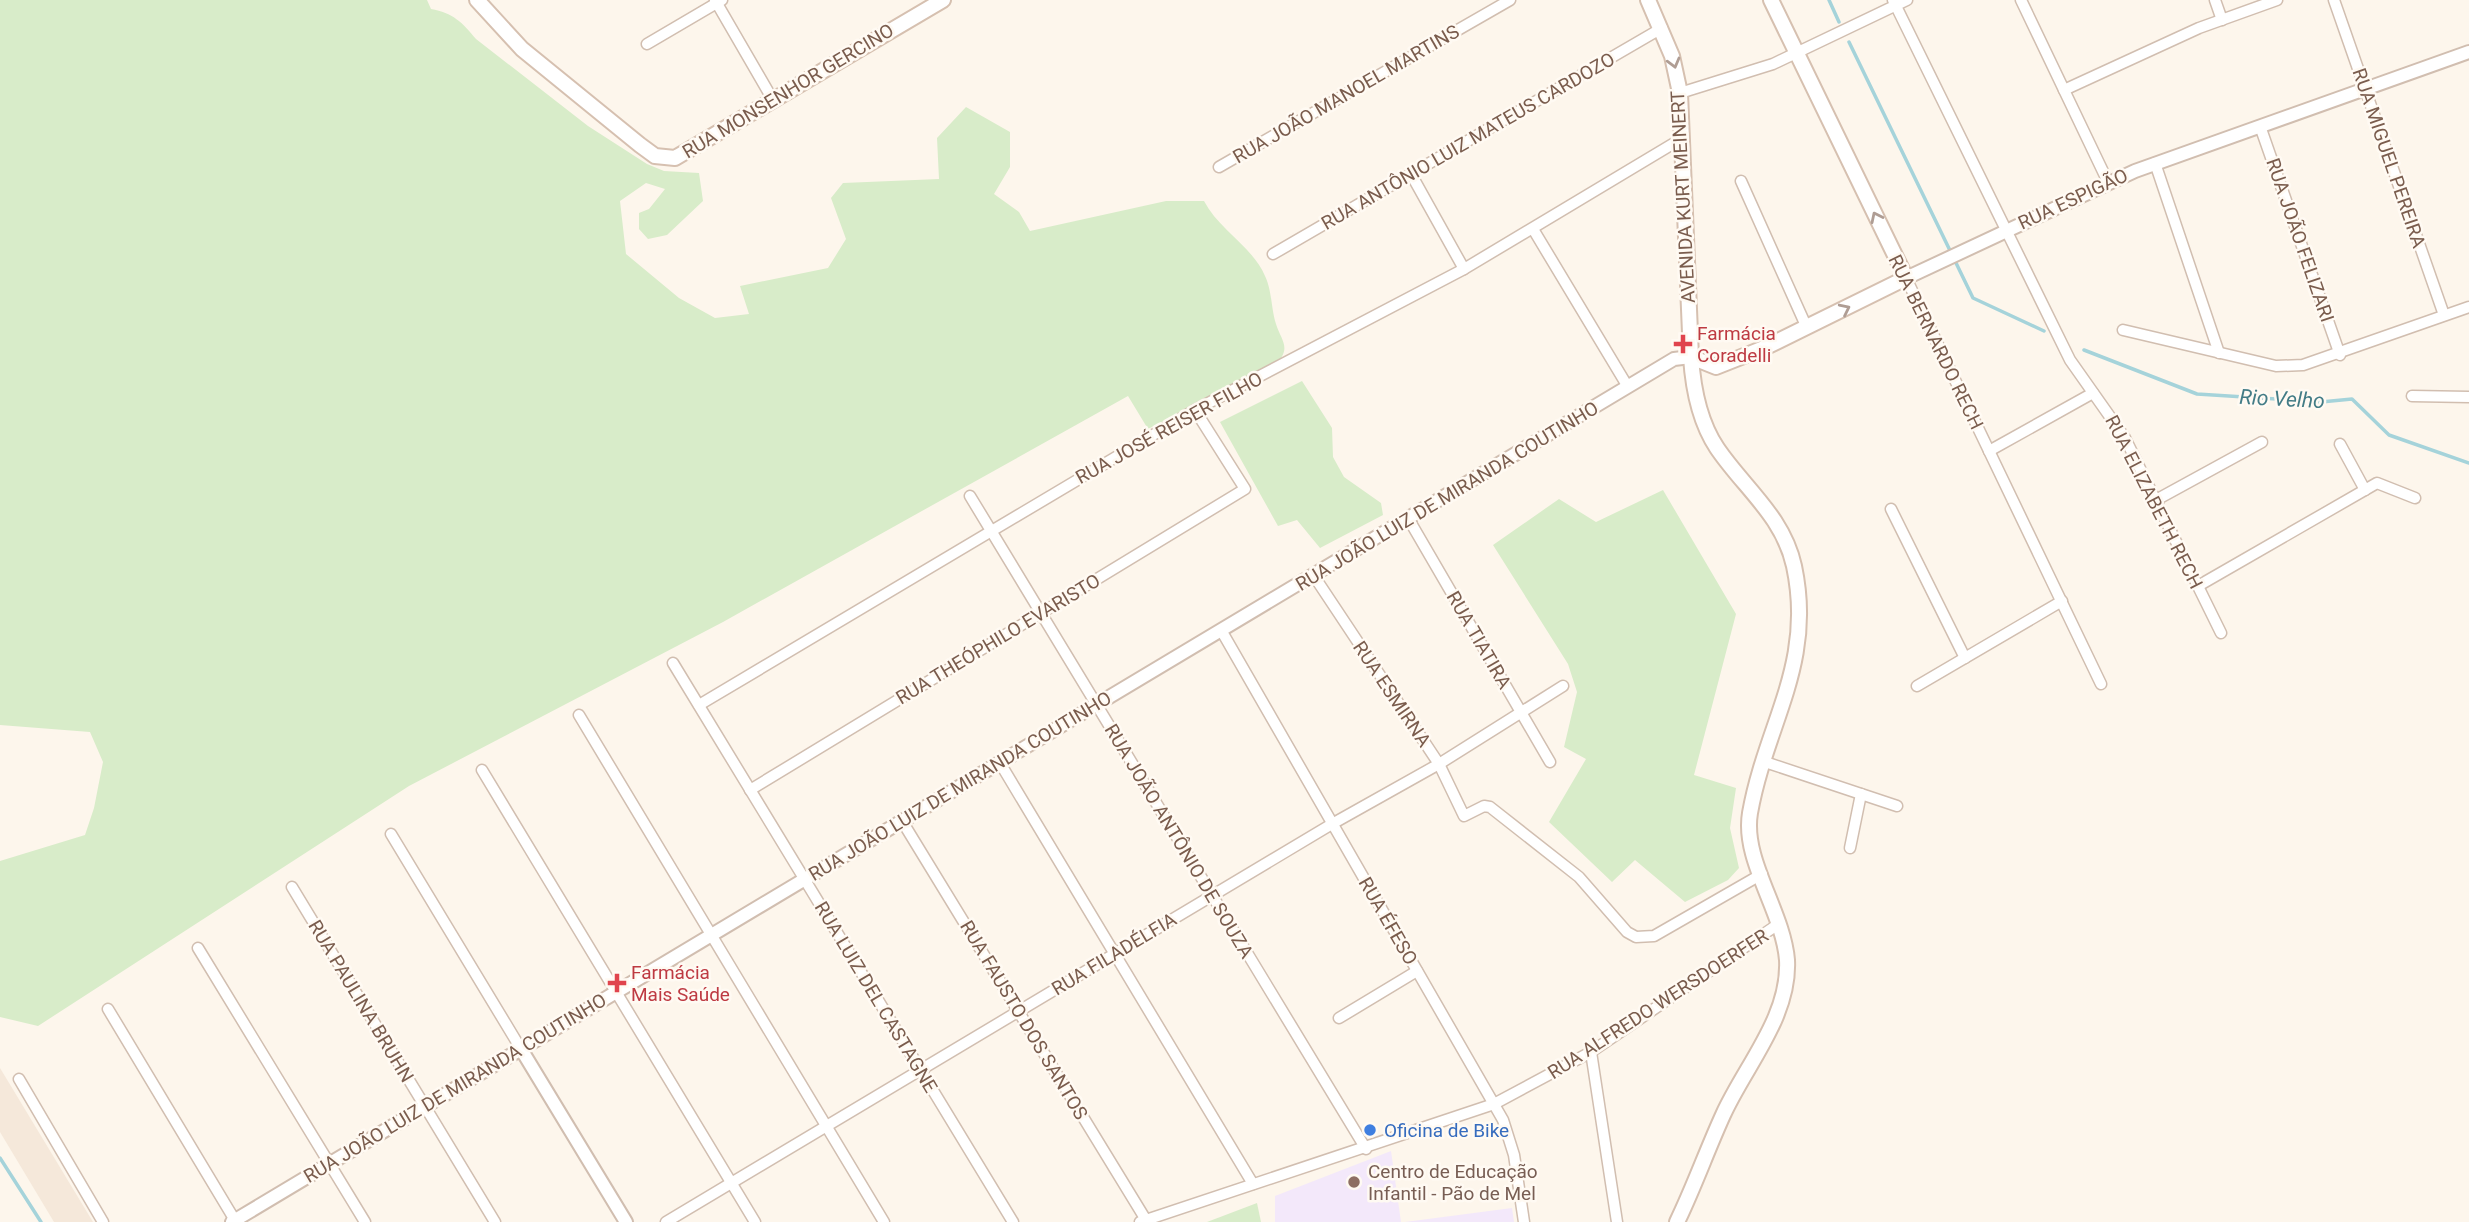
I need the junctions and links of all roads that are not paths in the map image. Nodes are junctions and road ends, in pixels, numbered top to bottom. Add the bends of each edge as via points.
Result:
1 (477, 0) edge
2 (943, 0) edge
3 (1510, 0) edge
4 (1648, 0) edge
5 (1771, 0) edge
6 (1907, 0) edge
7 (2021, 0) edge
8 (2215, 0) edge
9 (2277, 0) edge
10 (2334, 0) edge
11 (718, 1) edge
12 (1894, 3) edge
13 (2222, 20) junction
14 (1662, 28) junction
15 (648, 44) dead end
16 (2469, 52) edge
17 (1797, 53) junction
18 (2365, 89) junction
19 (2064, 90) junction
20 (1680, 93) junction
21 (773, 100) junction
22 (2260, 126) junction
23 (1681, 139) junction
24 (2155, 163) junction
25 (1219, 167) dead end
26 (1411, 174) junction
27 (1741, 181) dead end
28 (2108, 181) junction
29 (1533, 229) junction
30 (2006, 230) junction
31 (1273, 254) dead end
32 (1464, 269) junction
33 (1906, 278) junction
34 (2469, 307) edge
35 (2444, 316) junction
36 (1807, 328) junction
37 (2123, 330) dead end
38 (2219, 353) junction
39 (2340, 355) junction
40 (1690, 357) junction
41 (1716, 367) junction
42 (1628, 387) junction
43 (2093, 393) junction
44 (2412, 397) dead end
45 (2469, 397) edge
46 (1698, 405) junction
47 (1195, 410) junction
48 (2262, 442) dead end
49 (2340, 444) dead end
50 (1989, 451) junction
51 (2365, 490) junction
52 (970, 496) dead end
53 (2414, 498) dead end
54 (2156, 500) junction
55 (1891, 509) dead end
56 (1408, 518) junction
57 (991, 531) junction
58 (1314, 576) junction
59 (2198, 586) junction
60 (2062, 601) junction
61 (1041, 613) junction
62 (1221, 630) junction
63 (2221, 633) dead end
64 (1965, 658) junction
65 (673, 663) dead end
66 (2101, 684) dead end
67 (1563, 686) dead end
68 (1917, 686) dead end
69 (699, 705) junction
70 (1096, 705) junction
71 (1520, 711) junction
72 (579, 715) dead end
73 (1000, 762) junction
74 (1550, 762) dead end
75 (1765, 762) junction
76 (1438, 764) junction
77 (482, 770) dead end
78 (750, 790) junction
79 (1861, 794) junction
80 (1897, 806) dead end
81 (902, 821) junction
82 (1332, 824) junction
83 (391, 834) dead end
84 (1850, 848) dead end
85 (1762, 874) junction
86 (805, 879) junction
87 (292, 887) dead end
88 (1212, 896) junction
89 (1780, 923) junction
90 (712, 935) junction
91 (198, 948) dead end
92 (1114, 954) junction
93 (1417, 971) junction
94 (616, 992) junction
95 (108, 1009) dead end
96 (1018, 1011) junction
97 (1339, 1018) dead end
98 (521, 1049) junction
99 (1591, 1052) junction
100 (921, 1070) junction
101 (19, 1079) dead end
102 (1494, 1104) junction
103 (425, 1107) junction
104 (826, 1126) junction
105 (1366, 1149) junction
106 (329, 1164) junction
107 (731, 1183) junction
108 (1253, 1184) junction
109 (234, 1221) edge
110 (1143, 1221) edge
111 (103, 1222) edge
112 (365, 1222) edge
113 (495, 1222) edge
114 (626, 1222) edge
115 (666, 1222) edge
116 (755, 1222) edge
117 (884, 1222) edge
118 (1013, 1222) edge
119 (1524, 1222) edge
120 (1617, 1222) edge
121 (1677, 1222) edge

1 - 21 main road, RUA MONSENHOR GERCINO via 522,49 656,156 675,158
2 - 21 main road, RUA MONSENHOR GERCINO
3 - 25 street, RUA JOÃO MANOEL MARTINS
4 - 14 main road, AVENIDA KURT MEINERT
5 - 17 main road, RUA BERNARDO RECH
6 - 12 street
7 - 19 street
8 - 13 street
9 - 13 street
10 - 18 street, RUA MIGUEL PEREIRA
11 - 15 street
11 - 21 street
12 - 17 street
12 - 30 street, RUA ELIZABETH RECH
13 - 19 street
14 -> 20 main road, AVENIDA KURT MEINERT
14 - 26 street, RUA ANTÔNIO LUIZ MATEUS CARDOZO
16 - 18 street, RUA ESPIGÃO
17 - 20 street via 1744,75
33 -> 17 main road, RUA BERNARDO RECH
18 - 22 street, RUA ESPIGÃO
18 - 35 street, RUA MIGUEL PEREIRA
19 - 28 street
20 - 23 main road, AVENIDA KURT MEINERT
22 - 24 street, RUA ESPIGÃO
22 - 39 street, RUA JOÃO FELIZARI
23 - 29 street, RUA JOSÉ REISER FILHO
23 - 40 main road, AVENIDA KURT MEINERT
24 - 28 street, RUA ESPIGÃO
24 - 38 street
26 - 31 street, RUA ANTÔNIO LUIZ MATEUS CARDOZO
26 - 32 street
27 - 36 street
28 - 30 street, RUA ESPIGÃO
29 - 32 street, RUA JOSÉ REISER FILHO
29 - 42 street
30 - 33 street, RUA ESPIGÃO
30 - 43 street, RUA ELIZABETH RECH via 2070,360
32 - 47 street, RUA JOSÉ REISER FILHO
36 -> 33 main road, RUA ESPIGÃO
33 - 50 street, RUA BERNARDO RECH
34 - 35 street
35 - 39 street
36 - 41 main road, RUA ESPIGÃO
37 - 38 street
38 - 39 street via 2276,366 2303,365
40 - 41 main road
40 - 42 street, RUA JOÃO LUIZ DE MIRANDA COUTINHO via 1674,359
40 - 46 main road, AVENIDA KURT MEINERT
41 - 46 main road via 1701,384
42 - 56 street, RUA JOÃO LUIZ DE MIRANDA COUTINHO
43 - 50 street
43 - 54 street, RUA ELIZABETH RECH via 2119,426
44 - 45 street
46 - 75 main road via 1716,447 1764,503 1783,534 1795,574 1799,627 1795,665
47 - 57 street, RUA JOSÉ REISER FILHO
47 - 61 street, RUA THEÓPHILO EVARISTO via 1245,489
48 - 54 street
49 - 51 street
50 - 60 street, RUA BERNARDO RECH
51 - 53 street via 2377,483
51 - 59 street
52 - 57 street, RUA JOÃO ANTÔNIO DE SOUZA
54 - 59 street, RUA ELIZABETH RECH
55 - 64 street
56 - 58 street, RUA JOÃO LUIZ DE MIRANDA COUTINHO
56 - 71 street, RUA TIATIRA
57 - 61 street, RUA JOÃO ANTÔNIO DE SOUZA
57 - 69 street, RUA JOSÉ REISER FILHO
58 - 62 street, RUA JOÃO LUIZ DE MIRANDA COUTINHO
58 - 76 street, RUA ESMIRNA
59 - 63 street, RUA ELIZABETH RECH
60 - 64 street
60 - 66 street, RUA BERNARDO RECH
61 - 70 street, RUA JOÃO ANTÔNIO DE SOUZA
61 - 78 street, RUA THEÓPHILO EVARISTO
62 - 70 street, RUA JOÃO LUIZ DE MIRANDA COUTINHO
62 - 82 street, RUA ÉFESO
64 - 68 street
65 - 69 street, RUA LUIZ DEL CASTAGNE
67 - 71 street, RUA FILADÉLFIA
69 - 78 street, RUA LUIZ DEL CASTAGNE
70 - 73 street, RUA JOÃO LUIZ DE MIRANDA COUTINHO
70 - 88 street, RUA JOÃO ANTÔNIO DE SOUZA
71 - 74 street, RUA TIATIRA
71 - 76 street, RUA FILADÉLFIA
72 - 90 street
73 - 81 street, RUA JOÃO LUIZ DE MIRANDA COUTINHO
73 - 92 street
75 - 79 street
75 - 85 main road via 1749,823
76 - 82 street, RUA FILADÉLFIA
76 - 85 street, RUA ESMIRNA via 1464,816 1490,807 1578,877 1636,937 1654,936
77 - 94 street
78 - 86 street, RUA LUIZ DEL CASTAGNE
79 - 80 street
79 - 84 street
81 - 86 street, RUA JOÃO LUIZ DE MIRANDA COUTINHO
81 - 96 street, RUA FAUSTO DOS SANTOS
82 - 88 street, RUA FILADÉLFIA
82 - 93 street, RUA ÉFESO
83 - 98 street
85 - 89 main road
86 - 90 street, RUA JOÃO LUIZ DE MIRANDA COUTINHO
86 - 100 street, RUA LUIZ DEL CASTAGNE
87 - 103 street, RUA PAULINA BRUHN
88 - 92 street, RUA FILADÉLFIA
88 - 105 street, RUA JOÃO ANTÔNIO DE SOUZA
89 - 99 street, RUA ALFREDO WERSDOERFER
89 - 121 main road via 1787,961 1780,1003 1722,1116
90 - 94 street, RUA JOÃO LUIZ DE MIRANDA COUTINHO
90 - 104 street
91 - 106 street
92 - 96 street, RUA FILADÉLFIA
92 - 108 street
93 - 97 street
93 - 102 street, RUA ÉFESO
94 - 98 street, RUA JOÃO LUIZ DE MIRANDA COUTINHO
94 - 107 street
95 - 109 street
96 - 100 street, RUA FILADÉLFIA
96 - 110 street, RUA FAUSTO DOS SANTOS
98 - 103 street, RUA JOÃO LUIZ DE MIRANDA COUTINHO
98 - 114 street
99 - 102 street, RUA ALFREDO WERSDOERFER
99 - 120 street
100 - 104 street, RUA FILADÉLFIA
100 - 118 street, RUA LUIZ DEL CASTAGNE
101 - 111 street
102 - 105 street, RUA ALFREDO WERSDOERFER
102 - 119 street, RUA ÉFESO via 1510,1137
103 - 106 street, RUA JOÃO LUIZ DE MIRANDA COUTINHO
103 - 113 street, RUA PAULINA BRUHN
104 - 107 street, RUA FILADÉLFIA
104 - 117 street
105 - 108 street, RUA ALFREDO WERSDOERFER
106 - 109 street, RUA JOÃO LUIZ DE MIRANDA COUTINHO
106 - 112 street
107 - 115 street, RUA FILADÉLFIA
107 - 116 street
108 - 110 street, RUA ALFREDO WERSDOERFER

